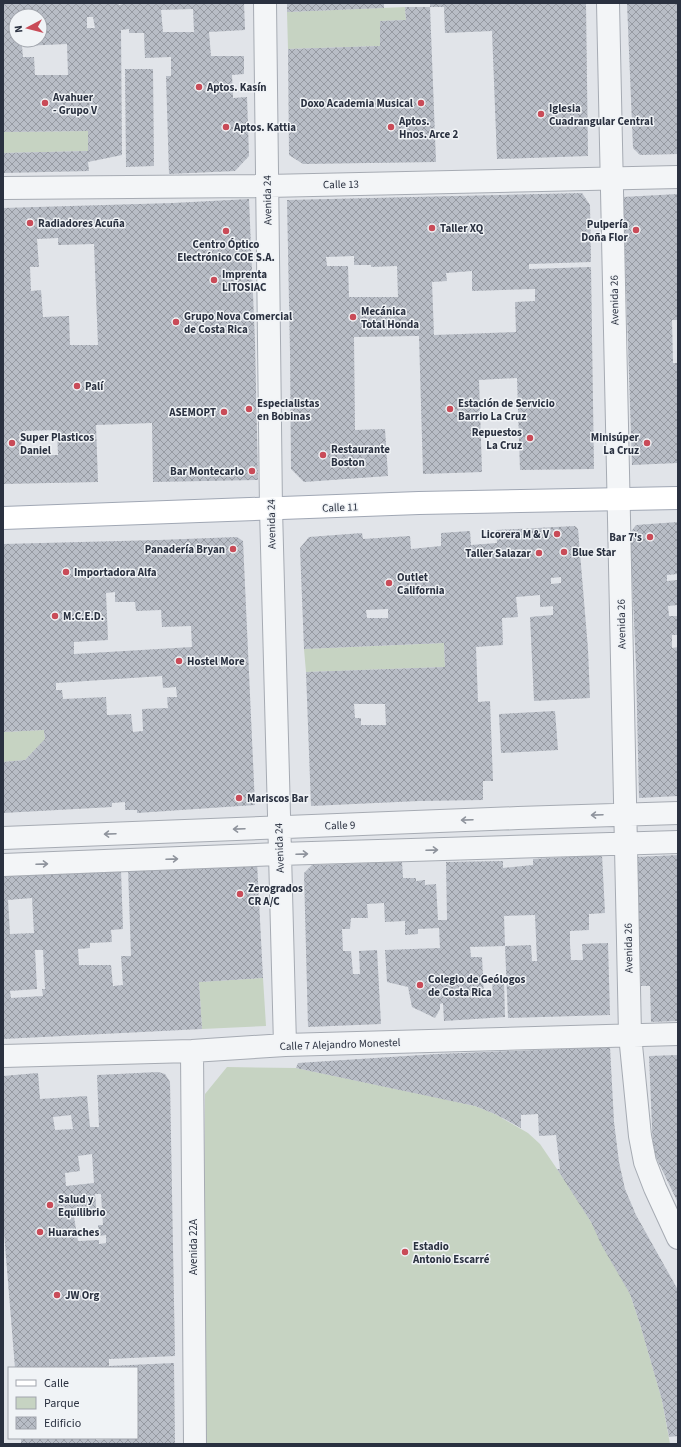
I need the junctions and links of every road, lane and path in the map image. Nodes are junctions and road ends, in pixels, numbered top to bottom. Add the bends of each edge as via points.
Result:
1 (265, 3) edge
2 (608, 3) edge
3 (678, 177) edge
4 (612, 178) junction
5 (267, 186) junction
6 (3, 188) edge
7 (678, 498) edge
8 (618, 500) junction
9 (271, 509) junction
10 (3, 518) edge
11 (678, 813) edge
12 (625, 814) junction
13 (278, 827) junction
14 (3, 838) edge
15 (678, 842) edge
16 (626, 844) junction
17 (279, 854) junction
18 (3, 866) edge
19 (678, 1034) edge
20 (630, 1035) junction
21 (285, 1045) junction
22 (192, 1051) junction
23 (3, 1056) edge
24 (678, 1238) edge
25 (195, 1444) edge

1 - 5 street, Avenida 24
2 - 4 street, Avenida 26
3 - 4 street, Calle 13
4 - 5 street, Calle 13
4 - 8 street, Avenida 26
5 - 6 street, Calle 13
5 - 9 street, Avenida 24
7 - 8 main road, Calle 11
8 - 9 main road, Calle 11
8 - 12 street, Avenida 26
9 - 10 main road, Calle 11
9 - 13 street, Avenida 24
11 - 12 street, Calle 9
12 -> 13 street, Calle 9
12 - 16 street, Avenida 26
13 -> 14 street, Calle 9
13 - 17 street, Avenida 24
15 - 16 street
17 -> 16 street
16 - 20 street, Avenida 26
18 -> 17 street
17 - 21 street, Avenida 24
19 - 20 street, Calle 7 Alejandro Monestel
20 - 21 street, Calle 7 Alejandro Monestel
20 - 24 street, Avenida 26 via 645,1162
21 - 22 street, Calle 7 Alejandro Monestel
22 - 23 street, Calle 7 Alejandro Monestel
22 - 25 street, Avenida 22A

